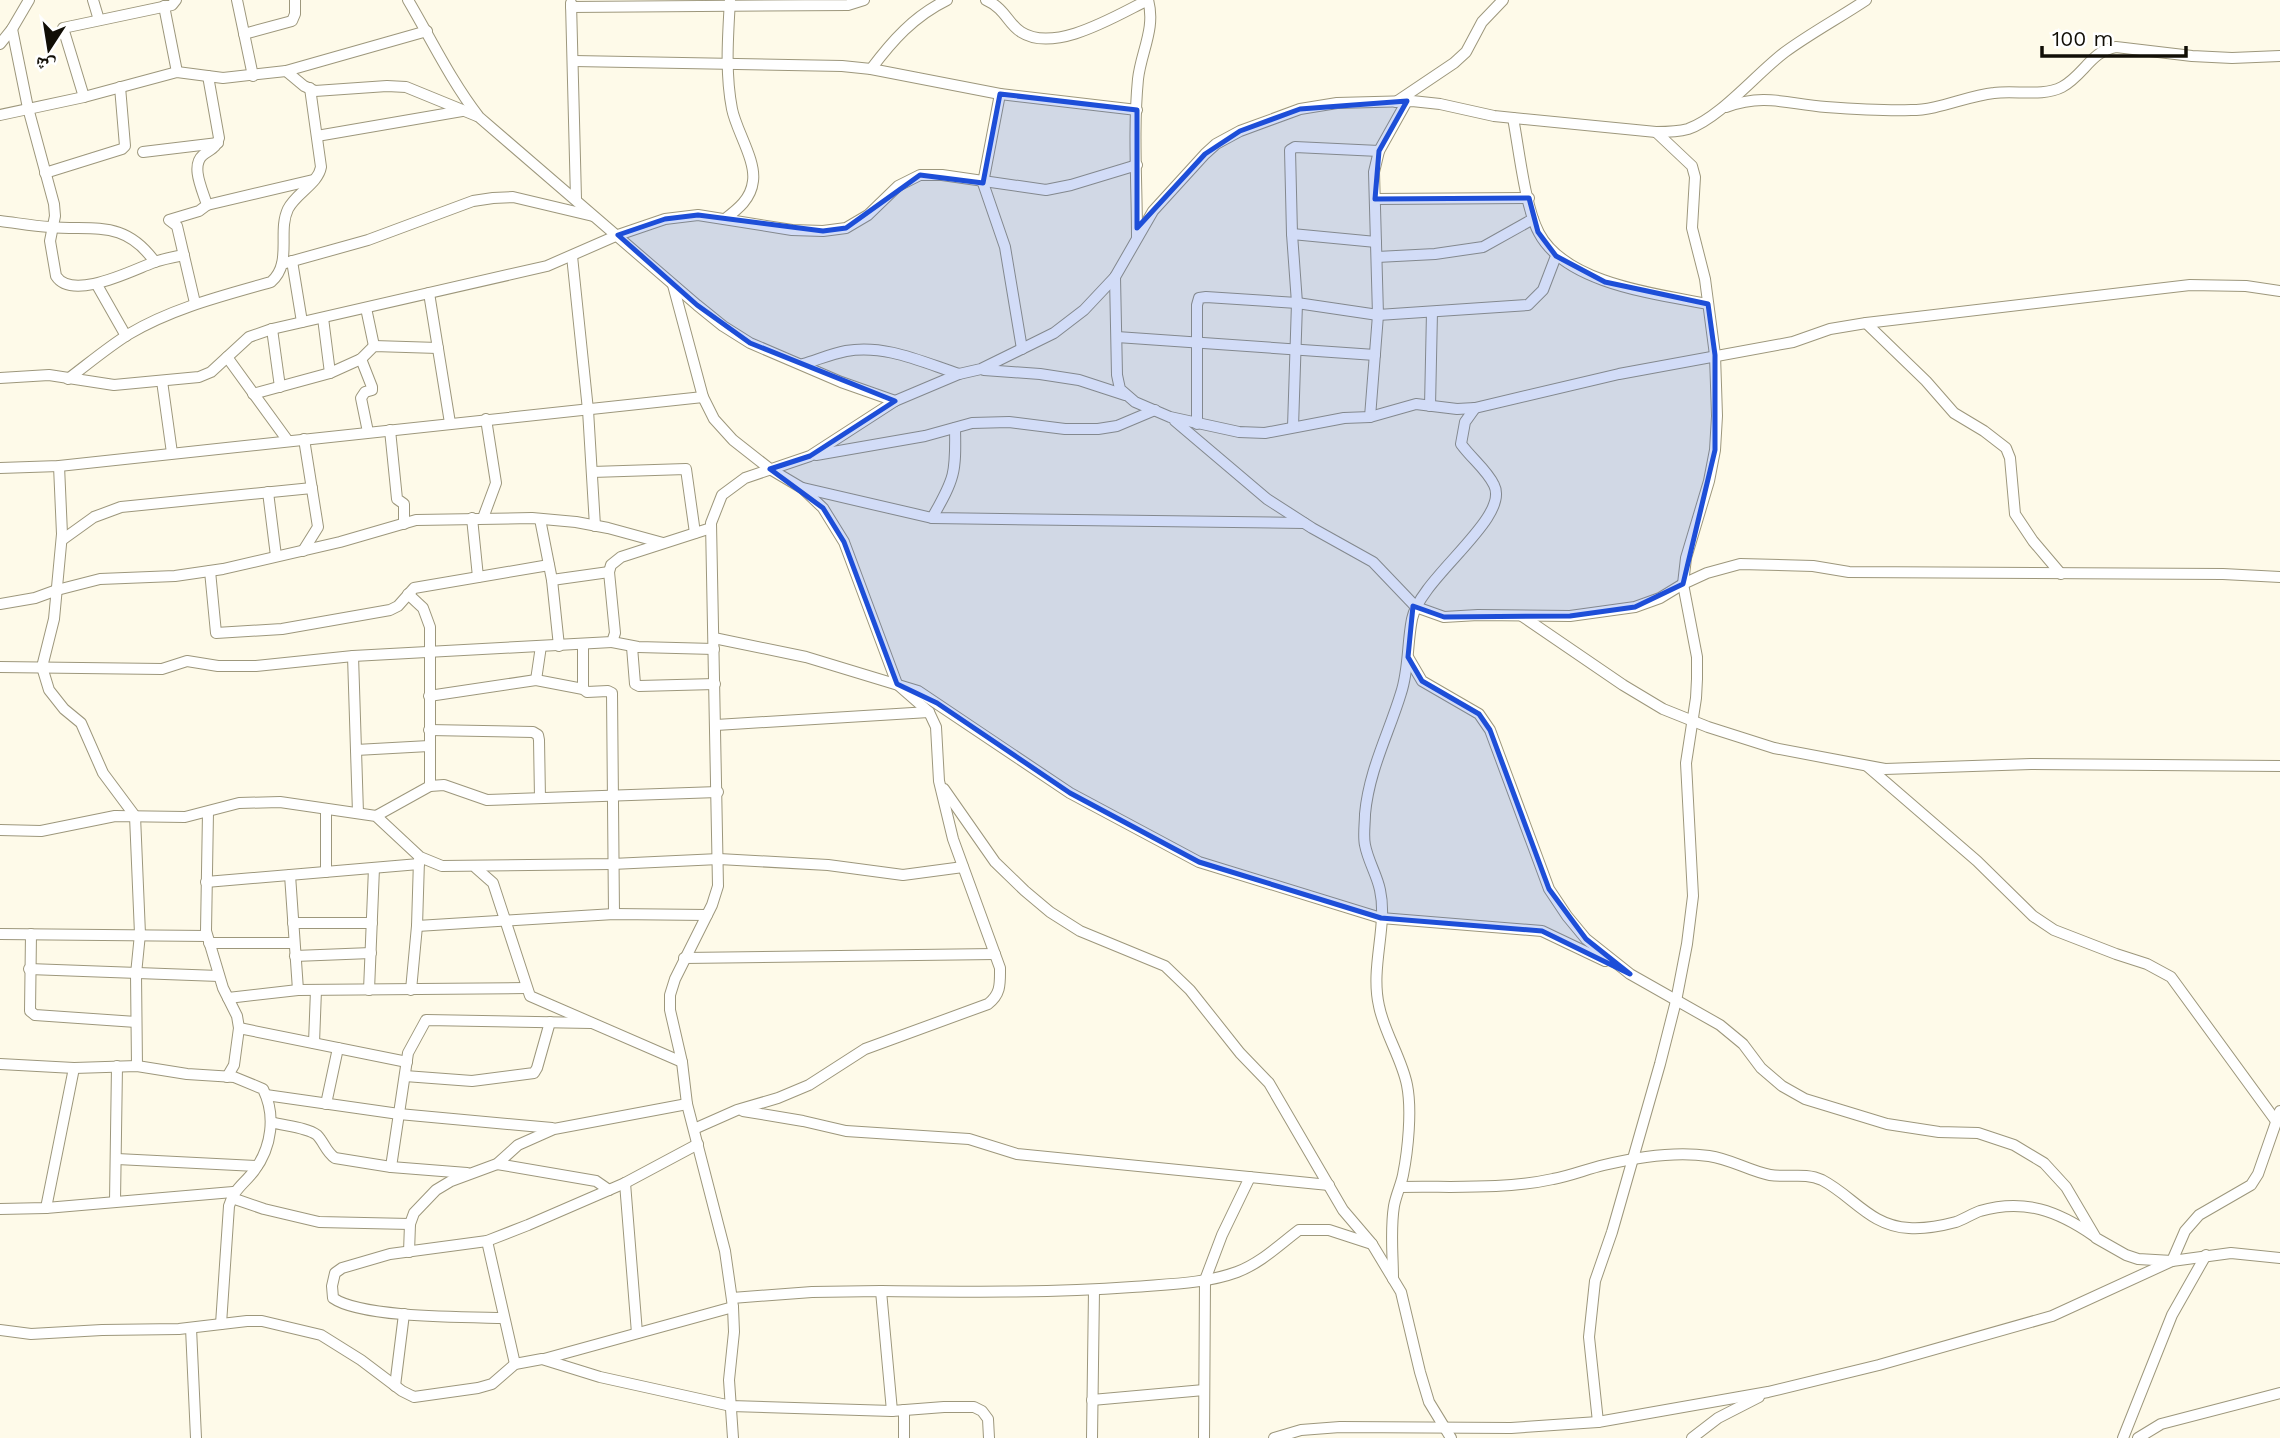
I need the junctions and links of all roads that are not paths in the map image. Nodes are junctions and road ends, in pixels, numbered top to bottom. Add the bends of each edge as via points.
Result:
1 (29, 0) edge
2 (93, 0) edge
3 (176, 0) edge
4 (237, 0) edge
5 (295, 0) edge
6 (408, 0) edge
7 (864, 0) edge
8 (947, 0) edge
9 (986, 0) edge
10 (1148, 0) edge
11 (1503, 0) edge
12 (1866, 0) edge
13 (730, 2) edge
14 (571, 4) edge
15 (164, 6) junction
16 (99, 20) junction
17 (12, 29) junction
18 (427, 31) junction
19 (244, 34) junction
20 (0, 44) edge
21 (2280, 56) edge
22 (573, 61) junction
23 (729, 65) junction
24 (871, 69) junction
25 (286, 71) junction
26 (177, 72) junction
27 (208, 76) junction
28 (253, 76) junction
29 (120, 87) junction
30 (310, 88) junction
31 (1000, 94) junction
32 (84, 97) junction
33 (1401, 102) junction
34 (27, 108) junction
35 (1720, 108) junction
36 (464, 110) junction
37 (1137, 110) junction
38 (0, 116) edge
39 (479, 117) junction
40 (1513, 118) junction
41 (1656, 132) junction
42 (317, 136) junction
43 (218, 143) junction
44 (1379, 151) junction
45 (143, 152) dead end
46 (1137, 165) junction
47 (45, 173) junction
48 (315, 180) junction
49 (983, 183) junction
50 (1529, 198) junction
51 (576, 199) junction
52 (1375, 199) junction
53 (207, 205) junction
54 (596, 216) junction
55 (725, 219) junction
56 (1533, 219) junction
57 (0, 220) edge
58 (52, 227) junction
59 (1292, 234) junction
60 (618, 235) junction
61 (1137, 237) junction
62 (1376, 242) junction
63 (184, 255) junction
64 (572, 256) junction
65 (1556, 256) junction
66 (1377, 257) junction
67 (155, 262) junction
68 (287, 263) junction
69 (1115, 277) junction
70 (97, 285) junction
71 (673, 285) junction
72 (2280, 291) edge
73 (429, 293) junction
74 (195, 303) junction
75 (1297, 303) junction
76 (1708, 304) junction
77 (366, 308) junction
78 (1432, 312) junction
79 (1378, 315) junction
80 (323, 317) junction
81 (302, 322) junction
82 (1866, 323) junction
83 (272, 329) junction
84 (126, 336) junction
85 (1117, 337) junction
86 (1197, 344) junction
87 (374, 346) junction
88 (438, 348) junction
89 (1022, 349) junction
90 (1295, 350) junction
91 (1375, 355) junction
92 (1715, 355) junction
93 (227, 357) junction
94 (361, 359) junction
95 (803, 364) junction
96 (981, 369) junction
97 (330, 373) junction
98 (959, 374) junction
99 (0, 378) edge
100 (68, 379) junction
101 (162, 380) junction
102 (279, 387) junction
103 (253, 394) junction
104 (1125, 395) junction
105 (704, 397) junction
106 (895, 401) junction
107 (1430, 406) junction
108 (1475, 408) junction
109 (587, 410) junction
110 (1155, 410) junction
111 (1170, 416) junction
112 (1370, 417) junction
113 (486, 419) junction
114 (450, 423) junction
115 (1197, 424) junction
116 (1293, 427) junction
117 (955, 428) junction
118 (390, 430) junction
119 (368, 432) junction
120 (304, 439) junction
121 (288, 441) junction
122 (172, 453) junction
123 (810, 456) junction
124 (59, 466) junction
125 (0, 468) edge
126 (770, 469) junction
127 (592, 472) junction
128 (312, 488) junction
129 (802, 488) junction
130 (268, 492) junction
131 (478, 518) junction
132 (932, 518) junction
133 (540, 519) junction
134 (1304, 523) junction
135 (404, 524) junction
136 (595, 526) junction
137 (711, 528) junction
138 (695, 533) junction
139 (62, 540) junction
140 (663, 544) junction
141 (303, 551) junction
142 (276, 556) junction
143 (549, 565) junction
144 (210, 571) junction
145 (609, 572) junction
146 (2061, 574) junction
147 (478, 577) junction
148 (2280, 577) edge
149 (552, 580) junction
150 (1682, 584) junction
151 (57, 590) junction
152 (408, 594) junction
153 (0, 604) edge
154 (1416, 607) junction
155 (1522, 615) junction
156 (612, 642) junction
157 (714, 643) junction
158 (583, 645) junction
159 (541, 646) junction
160 (559, 646) junction
161 (632, 647) junction
162 (429, 651) junction
163 (353, 656) junction
164 (1408, 657) junction
165 (0, 667) edge
166 (42, 667) junction
167 (536, 680) junction
168 (715, 684) junction
169 (897, 684) junction
170 (583, 688) junction
171 (429, 696) junction
172 (929, 712) junction
173 (1693, 721) junction
174 (716, 725) junction
175 (429, 730) junction
176 (429, 746) junction
177 (356, 750) junction
178 (1867, 766) junction
179 (2280, 766) edge
180 (939, 781) junction
181 (430, 786) junction
182 (718, 792) junction
183 (612, 795) junction
184 (540, 797) junction
185 (326, 809) junction
186 (208, 813) junction
187 (358, 813) junction
188 (135, 816) junction
189 (376, 816) junction
190 (0, 830) edge
191 (719, 859) junction
192 (419, 861) junction
193 (612, 864) junction
194 (963, 867) junction
195 (374, 868) junction
196 (475, 868) junction
197 (326, 872) junction
198 (289, 875) junction
199 (206, 882) junction
200 (614, 914) junction
201 (707, 915) junction
202 (1381, 918) junction
203 (505, 922) junction
204 (293, 923) junction
205 (372, 923) junction
206 (417, 926) junction
207 (0, 934) edge
208 (31, 934) junction
209 (140, 934) junction
210 (208, 939) junction
211 (295, 943) junction
212 (371, 953) junction
213 (995, 954) junction
214 (295, 956) junction
215 (684, 957) junction
216 (29, 970) junction
217 (136, 974) junction
218 (1630, 974) junction
219 (219, 975) junction
220 (526, 988) junction
221 (411, 989) junction
222 (298, 990) junction
223 (316, 990) junction
224 (369, 990) junction
225 (228, 998) junction
226 (1676, 1001) junction
227 (136, 1021) junction
228 (550, 1022) junction
229 (591, 1023) junction
230 (239, 1028) junction
231 (314, 1043) junction
232 (338, 1048) junction
233 (407, 1062) junction
234 (682, 1062) junction
235 (0, 1064) edge
236 (117, 1066) junction
237 (137, 1066) junction
238 (74, 1068) junction
239 (405, 1076) junction
240 (227, 1077) junction
241 (266, 1095) junction
242 (327, 1104) junction
243 (687, 1104) junction
244 (737, 1110) junction
245 (399, 1114) junction
246 (2278, 1116) edge
247 (271, 1122) junction
248 (554, 1129) junction
249 (694, 1129) junction
250 (698, 1144) junction
251 (117, 1160) junction
252 (1631, 1160) junction
253 (496, 1164) junction
254 (257, 1166) junction
255 (391, 1167) junction
256 (471, 1173) junction
257 (1250, 1177) junction
258 (625, 1183) junction
259 (1329, 1185) junction
260 (1400, 1187) junction
261 (609, 1190) junction
262 (233, 1195) junction
263 (115, 1201) junction
264 (46, 1208) junction
265 (0, 1209) edge
266 (410, 1224) junction
267 (2096, 1238) junction
268 (487, 1241) junction
269 (1372, 1244) junction
270 (409, 1252) junction
271 (2206, 1255) junction
272 (2280, 1258) edge
273 (2172, 1261) junction
274 (1393, 1279) junction
275 (1205, 1280) junction
276 (1094, 1290) junction
277 (881, 1291) junction
278 (732, 1302) junction
279 (404, 1314) junction
280 (504, 1318) junction
281 (221, 1324) junction
282 (191, 1328) junction
283 (0, 1330) edge
284 (637, 1333) junction
285 (542, 1359) junction
286 (514, 1364) junction
287 (395, 1386) junction
288 (1204, 1390) junction
289 (1768, 1392) junction
290 (2280, 1393) edge
291 (1092, 1400) junction
292 (731, 1406) junction
293 (904, 1410) junction
294 (892, 1411) junction
295 (1598, 1422) junction
296 (1448, 1433) edge
297 (196, 1438) edge
298 (733, 1438) edge
299 (904, 1438) edge
300 (989, 1438) edge
301 (1092, 1438) edge
302 (1204, 1438) edge
303 (1273, 1438) edge
304 (1692, 1438) edge
305 (2123, 1438) edge
306 (2138, 1438) edge

1 - 17 street
2 - 16 street
3 - 15 street
4 - 19 street
5 - 19 street via 292,21
6 - 18 street
7 - 13 street via 848,5
8 - 24 street via 904,29
9 - 10 street via 997,5 1020,32 1034,38 1058,38 1086,30
10 - 37 street via 1150,31 1141,61
11 - 33 street via 1482,22 1466,52
12 - 35 street via 1807,36
13 - 14 street
13 - 23 street
14 - 22 street
15 - 16 street
15 - 26 street
16 - 32 street via 67,25 62,30
17 - 20 street
17 - 34 street
18 - 25 street
18 - 39 street via 458,90
19 - 28 street
21 - 35 street via 2192,56 2116,47 2104,49 2075,79 2046,92 1995,93 1912,110 1824,107 1769,99
22 - 23 street
22 - 51 street
23 - 24 street
23 - 55 street via 732,110 753,181 746,203
24 - 31 street
25 - 28 street
25 - 30 street
26 - 27 street
26 - 29 street
27 - 28 street
27 - 43 street
29 - 32 street
29 - 47 street via 125,146
30 - 36 street via 326,92 406,87
30 - 42 street
31 - 37 street
31 - 49 street
32 - 34 street
33 - 40 street via 1440,104
33 - 44 street
33 - 61 street via 1300,108 1240,131 1205,154 1153,211
34 - 38 street
34 - 47 street
35 - 41 street via 1690,128
36 - 39 street
36 - 42 street
37 - 46 street
39 - 51 street
40 - 41 street
40 - 50 street
41 - 76 street via 1692,166 1692,228
42 - 48 street via 321,167
43 - 45 street
43 - 53 street via 200,157 197,168
44 - 52 street
44 - 59 street via 1290,150
46 - 49 street via 1046,190
46 - 61 street
47 - 58 street via 54,204
48 - 53 street
48 - 68 street via 288,208
49 - 55 street via 920,175 898,186 868,215 846,228 792,230
49 - 89 street via 1005,247
50 - 52 street
50 - 56 street
51 - 54 street
52 - 62 street
53 - 63 street via 169,220 177,226
54 - 60 street
54 - 68 street via 513,197 473,201 368,240
55 - 60 street via 698,215 665,219
56 - 65 street
56 - 66 street via 1483,247
57 - 58 street
58 - 67 street via 125,234 142,245
58 - 70 street via 50,241 59,281
59 - 62 street
59 - 75 street
60 - 64 street
60 - 71 street
61 - 69 street
62 - 66 street
63 - 67 street
63 - 74 street
64 - 73 street
64 - 109 street
65 - 76 street via 1605,282
65 - 78 street via 1542,290 1528,305
66 - 79 street
67 - 70 street
68 - 74 street via 271,282
68 - 81 street
69 - 85 street
69 - 89 street via 1074,318
70 - 84 street
71 - 95 street via 750,343
71 - 105 street
72 - 82 street via 2190,285
73 - 77 street
73 - 88 street
74 - 84 street
75 - 79 street
75 - 86 street via 1199,298
75 - 90 street
76 - 92 street
77 - 80 street
77 - 87 street
78 - 79 street
78 - 107 street
79 - 91 street
80 - 81 street
80 - 97 street
81 - 83 street
82 - 92 street
82 - 146 street via 1954,413 2006,448 2015,514
83 - 93 street via 249,337
83 - 102 street
84 - 100 street
85 - 86 street
85 - 104 street via 1117,375
86 - 90 street
86 - 115 street
87 - 88 street
87 - 94 street
88 - 114 street
89 - 96 street
90 - 91 street
90 - 116 street
91 - 112 street
92 - 108 street
92 - 150 street via 1715,450
93 - 101 street via 199,377
93 - 103 street
94 - 97 street
94 - 119 street via 372,387 361,398
95 - 98 street via 846,351 872,349
95 - 106 street
96 - 98 street
96 - 104 street via 1079,380
97 - 102 street
98 - 106 street
99 - 100 street via 49,375
100 - 101 street via 114,385
101 - 122 street
102 - 103 street
103 - 121 street
104 - 110 street
105 - 109 street
105 - 126 street via 714,419 733,440
106 - 123 street
107 - 108 street
107 - 112 street via 1416,404
108 - 154 street via 1465,422 1461,444 1494,484 1495,508 1432,581
109 - 113 street
109 - 127 street
110 - 111 street
110 - 117 street via 1098,429 1009,422
111 - 115 street
111 - 134 street via 1267,499
112 - 116 street
113 - 114 street
113 - 131 street via 496,483
114 - 118 street
115 - 116 street via 1265,433
117 - 123 street
117 - 132 street via 956,469
118 - 119 street
118 - 135 street
119 - 120 street
120 - 121 street
120 - 128 street
121 - 122 street
122 - 124 street
123 - 126 street
124 - 125 street
124 - 139 street
126 - 129 street
126 - 137 street via 745,478 722,495
127 - 136 street
127 - 138 street via 687,468
128 - 130 street
128 - 141 street via 318,527
129 - 132 street
129 - 169 street via 823,508 844,542
130 - 139 street via 121,507 94,517
130 - 142 street
131 - 133 street
131 - 135 street
131 - 147 street
132 - 134 street
133 - 136 street
133 - 143 street
134 - 154 street via 1373,562
135 - 141 street
136 - 140 street
137 - 138 street
137 - 157 street
138 - 140 street
139 - 151 street
140 - 145 street via 621,557
141 - 142 street
142 - 144 street
143 - 147 street
143 - 149 street
144 - 151 street via 100,579
144 - 152 street via 216,633 282,629 390,610
145 - 149 street
145 - 156 street
146 - 148 street
146 - 150 street via 1849,572 1740,564
147 - 152 street via 415,588
149 - 160 street
150 - 155 street via 1635,607 1570,616
150 - 173 street via 1697,657
151 - 153 street
151 - 166 street
152 - 162 street via 423,608 430,627
154 - 155 street via 1444,617
154 - 164 street
155 - 173 street via 1623,685 1662,709
156 - 158 street
156 - 161 street
157 - 161 street
157 - 168 street
157 - 169 street via 806,657
158 - 160 street
158 - 170 street
159 - 160 street
159 - 162 street
159 - 167 street
161 - 168 street via 635,684 639,686
162 - 163 street
162 - 171 street
163 - 166 street via 256,666 187,661 162,669
163 - 177 street
164 - 202 street via 1365,812 1364,845 1381,892
164 - 218 street via 1422,681 1479,714 1490,730 1549,888 1586,939
165 - 166 street
166 - 188 street via 49,690 81,723 103,773
167 - 170 street
167 - 171 street
168 - 174 street
169 - 172 street
169 - 202 street via 937,702 1070,793 1199,862
170 - 183 street via 612,693
171 - 175 street
172 - 174 street
172 - 180 street via 936,727
173 - 178 street via 1774,748
173 - 226 street via 1686,763 1693,896
174 - 182 street
175 - 176 street
175 - 184 street via 533,732 539,740
176 - 177 street
176 - 181 street
177 - 187 street
178 - 179 street
178 - 246 street via 2033,916 2054,930 2171,977
180 - 194 street
180 - 259 street via 995,862 1050,912 1080,931 1165,966 1190,990 1280,1098
181 - 184 street via 444,785 487,800
181 - 189 street
182 - 183 street
182 - 191 street
183 - 184 street
183 - 193 street
185 - 186 street via 249,802
185 - 187 street
185 - 197 street
186 - 188 street
186 - 199 street
187 - 189 street
188 - 190 street via 41,831
188 - 209 street
189 - 192 street
191 - 193 street
191 - 194 street via 903,875
191 - 201 street via 718,886
192 - 195 street
192 - 196 street
192 - 206 street
193 - 196 street
193 - 200 street
194 - 213 street
195 - 197 street
195 - 205 street
196 - 203 street via 493,884
197 - 198 street
198 - 199 street
198 - 204 street
199 - 210 street
200 - 201 street
200 - 203 street
201 - 215 street
202 - 218 street via 1542,931
202 - 260 street via 1376,963 1379,1007 1408,1086 1408,1131
203 - 206 street
203 - 220 street
204 - 205 street
204 - 211 street
205 - 212 street
206 - 221 street
207 - 208 street
208 - 209 street
208 - 216 street
209 - 210 street
209 - 217 street
210 - 211 street
210 - 219 street
211 - 214 street
212 - 214 street
212 - 224 street
213 - 215 street
213 - 244 street via 1000,986 988,1004 865,1049 809,1086
214 - 222 street
215 - 234 street via 670,1010
216 - 217 street
216 - 227 street via 28,1006 35,1015
217 - 219 street
217 - 227 street
218 - 226 street
219 - 225 street
220 - 221 street
220 - 229 street via 536,1000
221 - 224 street
222 - 223 street
222 - 225 street
223 - 224 street
223 - 231 street
225 - 230 street
226 - 252 street
226 - 267 street via 1720,1025 1743,1044 1761,1068 1805,1099 1887,1124 1978,1133 2014,1145 2044,1163 2066,1187
227 - 237 street
228 - 229 street
228 - 233 street via 431,1018
228 - 239 street via 534,1073 472,1081
229 - 234 street
230 - 231 street
230 - 240 street via 234,1065
231 - 232 street
232 - 233 street
232 - 242 street
233 - 239 street
234 - 243 street
235 - 238 street
236 - 237 street
236 - 238 street
236 - 251 street
237 - 240 street
238 - 264 street
239 - 245 street
240 - 241 street via 253,1083
241 - 242 street
241 - 247 street
242 - 245 street
243 - 248 street
243 - 249 street
244 - 249 street
244 - 257 street via 846,1131 969,1139 1017,1154
245 - 248 street
245 - 255 street
246 - 273 street via 2251,1185 2199,1215 2185,1231
247 - 254 street via 268,1143
247 - 255 street via 319,1136 335,1158
248 - 253 street via 518,1145
249 - 250 street
250 - 258 street
250 - 278 street via 725,1251
251 - 254 street
251 - 263 street
252 - 260 street via 1553,1179 1495,1186
252 - 267 street via 1708,1156 1772,1176 1805,1175 1821,1179 1883,1222 1907,1228 1935,1227 1979,1212 2021,1205 2069,1219
252 - 295 street via 1591,1306 1590,1348
253 - 256 street
253 - 261 street via 596,1181
254 - 262 street
255 - 256 street
256 - 266 street via 436,1190 414,1213
257 - 259 street
257 - 275 street
258 - 261 street
258 - 284 street
259 - 269 street
260 - 274 street via 1394,1206
261 - 268 street
262 - 263 street
262 - 266 street via 264,1209 319,1222
262 - 281 street via 227,1221
263 - 264 street
264 - 265 street
266 - 270 street
267 - 273 street via 2138,1259
268 - 270 street
268 - 280 street
269 - 274 street
269 - 275 street via 1329,1230 1299,1230 1271,1254 1240,1271
270 - 279 street via 342,1268 335,1273 332,1286 337,1301
271 - 272 street
271 - 273 street
271 - 305 street via 2172,1315
273 - 289 street via 2052,1316
274 - 296 street via 1401,1292 1429,1402
275 - 276 street
275 - 288 street
276 - 277 street
276 - 291 street
277 - 278 street via 812,1292
277 - 294 street
278 - 284 street
278 - 292 street
279 - 280 street
279 - 287 street
280 - 286 street
281 - 282 street
281 - 287 street via 262,1321 321,1335
282 - 283 street via 31,1334
282 - 297 street
284 - 285 street
285 - 286 street
285 - 292 street
286 - 287 street via 492,1384 478,1388 419,1397
288 - 291 street
288 - 302 street
289 - 295 street
289 - 304 street via 1718,1418
290 - 306 street via 2161,1424
291 - 301 street
292 - 294 street
292 - 298 street
293 - 294 street
293 - 299 street
293 - 300 street via 974,1407 988,1419
295 - 296 street
296 - 303 street via 1340,1427

